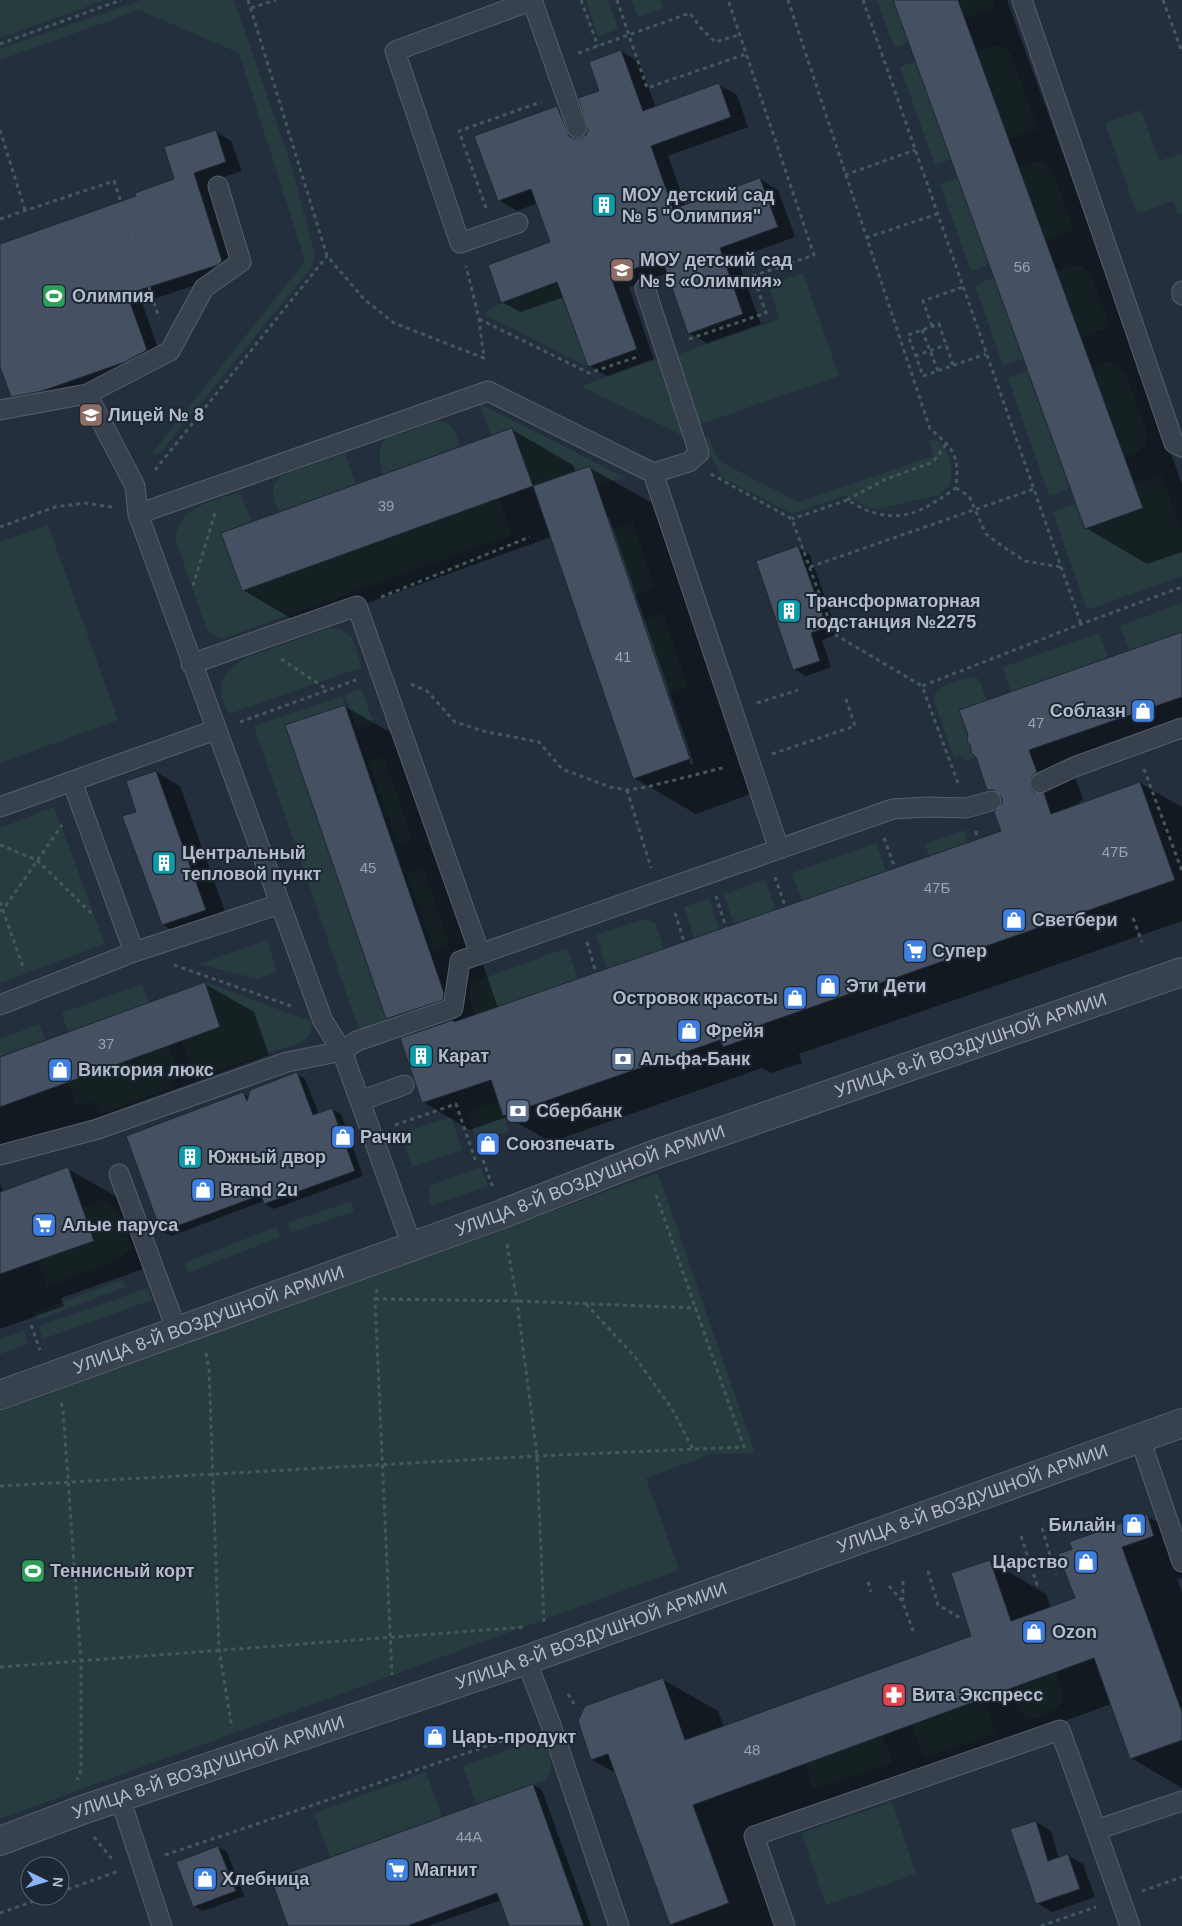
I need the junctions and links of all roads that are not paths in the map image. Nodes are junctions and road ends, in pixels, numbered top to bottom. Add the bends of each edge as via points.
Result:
1 (533, 0) edge
2 (1026, 1) edge
3 (577, 128) dead end
4 (218, 186) dead end
5 (518, 223) dead end
6 (645, 288) dead end
7 (1182, 291) edge
8 (1182, 295) edge
9 (87, 394) junction
10 (0, 410) edge
11 (1182, 447) edge
12 (653, 473) junction
13 (138, 514) junction
14 (191, 664) junction
15 (1182, 728) edge
16 (215, 730) junction
17 (72, 781) junction
18 (1040, 783) dead end
19 (991, 801) dead end
20 (0, 807) edge
21 (779, 849) junction
22 (280, 904) junction
23 (134, 952) junction
24 (480, 954) junction
25 (1182, 972) edge
26 (0, 1005) edge
27 (342, 1051) junction
28 (404, 1085) dead end
29 (360, 1101) junction
30 (0, 1155) edge
31 (119, 1174) dead end
32 (412, 1246) junction
33 (177, 1331) junction
34 (0, 1395) edge
35 (1182, 1423) edge
36 (1140, 1439) junction
37 (1182, 1562) edge
38 (526, 1660) junction
39 (120, 1798) junction
40 (1182, 1801) edge
41 (1096, 1830) junction
42 (0, 1841) edge
43 (162, 1926) edge
44 (619, 1926) edge
45 (786, 1926) edge
46 (1130, 1926) edge

1 - 3 lane
1 - 5 lane via 395,51 460,242
2 - 11 lane via 1174,443
4 - 9 lane via 241,262 204,288 170,352
6 - 12 lane via 698,453 689,462
7 - 8 lane
9 - 10 lane
9 - 13 lane via 135,486
12 - 13 lane via 488,391
12 - 21 lane
13 - 14 lane
14 - 16 lane
14 - 24 lane via 357,606
15 - 18 lane via 1074,767
16 - 17 lane
16 - 22 lane
17 - 20 lane
17 - 23 lane
19 - 21 lane via 966,808 893,810
21 - 24 lane
22 - 23 lane
22 - 27 lane via 323,1021
23 - 26 lane
24 - 27 lane via 460,962 452,1008 357,1041
25 - 32 street, УЛИЦА 8-Й ВОЗДУШНОЙ АРМИИ via 658,1153
27 - 29 lane
27 - 30 lane via 288,1062 98,1129
28 - 29 lane
29 - 32 lane
31 - 33 lane
32 - 33 street, УЛИЦА 8-Й ВОЗДУШНОЙ АРМИИ
33 - 34 street, УЛИЦА 8-Й ВОЗДУШНОЙ АРМИИ
35 - 36 street, УЛИЦА 8-Й ВОЗДУШНОЙ АРМИИ
36 - 37 lane
36 - 38 street, УЛИЦА 8-Й ВОЗДУШНОЙ АРМИИ
38 - 39 street, УЛИЦА 8-Й ВОЗДУШНОЙ АРМИИ
38 - 44 lane
39 - 42 street, УЛИЦА 8-Й ВОЗДУШНОЙ АРМИИ
39 - 43 lane
40 - 41 lane
41 - 45 lane via 1060,1730 754,1836
41 - 46 lane

